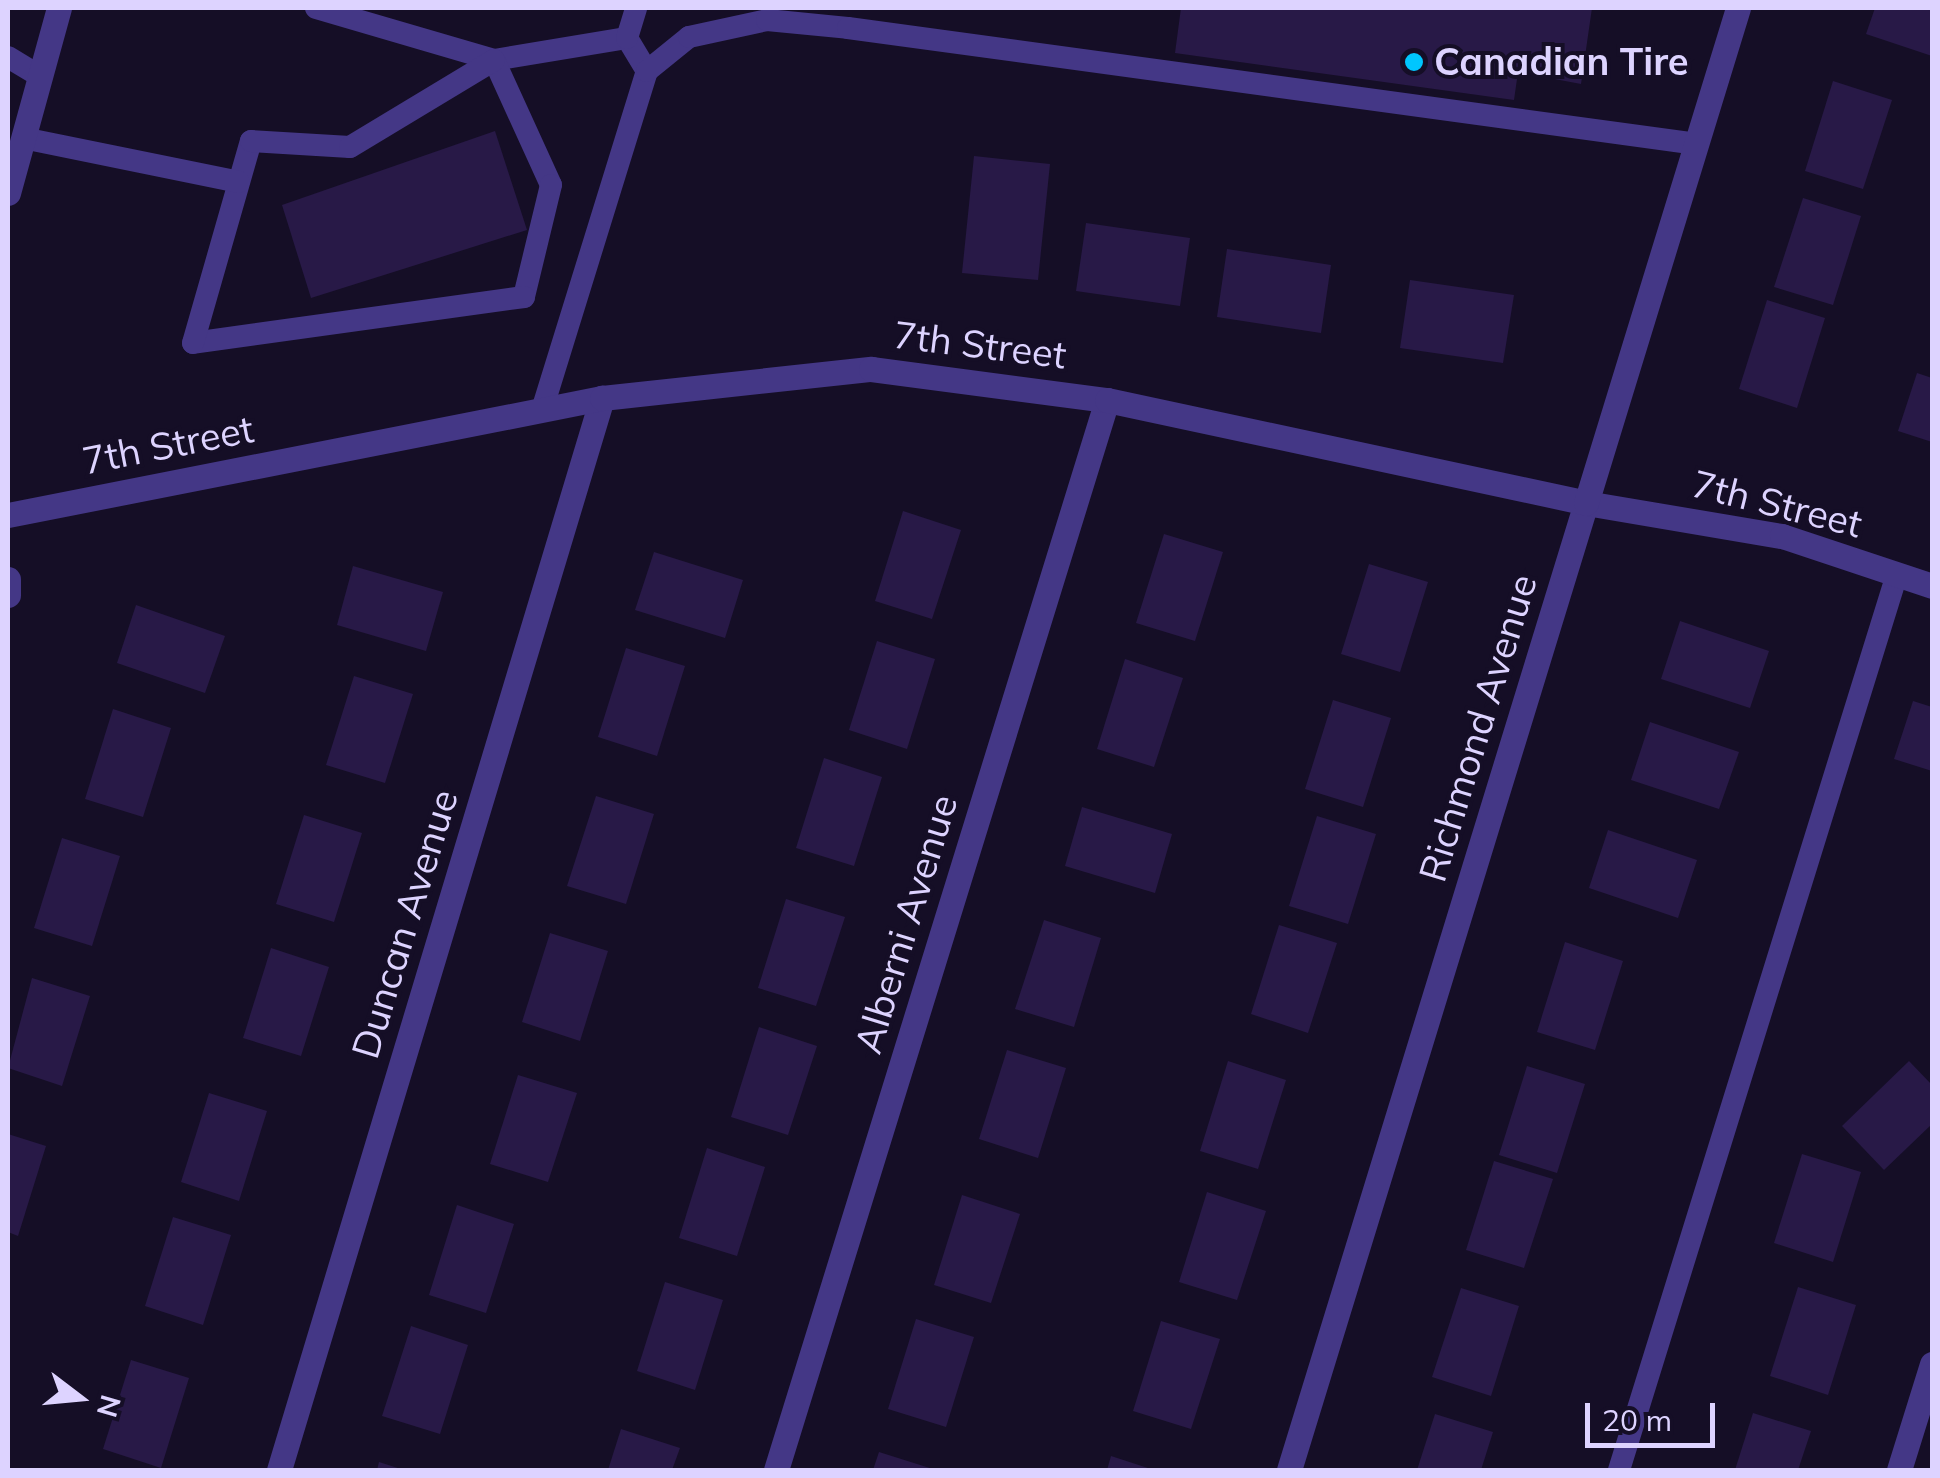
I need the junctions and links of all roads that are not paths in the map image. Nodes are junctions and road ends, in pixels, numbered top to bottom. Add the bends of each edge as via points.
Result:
1 (58, 8) edge
2 (316, 8) edge
3 (636, 8) edge
4 (1738, 8) edge
5 (627, 38) junction
6 (8, 58) edge
7 (494, 60) junction
8 (647, 71) junction
9 (40, 76) junction
10 (23, 138) junction
11 (1697, 144) junction
12 (239, 182) junction
13 (8, 193) edge
14 (602, 398) junction
15 (1107, 400) junction
16 (542, 410) junction
17 (1586, 502) junction
18 (8, 514) edge
19 (1897, 574) junction
20 (8, 579) edge
21 (1932, 586) edge
22 (8, 595) edge
23 (1932, 1364) edge
24 (279, 1470) edge
25 (776, 1470) edge
26 (1289, 1470) edge
27 (1619, 1470) edge
28 (1899, 1470) edge

1 - 9 street
2 - 7 lane
3 - 5 lane
4 - 11 street, Richmond Avenue
5 - 7 lane
5 - 8 lane
6 - 9 lane
7 - 12 lane via 350,147 250,141
7 - 12 lane via 551,185 524,297 193,343
8 - 11 lane via 689,36 767,20
8 - 16 lane
9 - 10 street
10 - 12 lane
10 - 13 street
11 - 17 street, Richmond Avenue
14 - 15 street, 7th Street via 871,369
14 - 16 street, 7th Street
14 - 24 street, Duncan Avenue
15 - 17 street, 7th Street
15 - 25 street, Alberni Avenue
16 - 18 street, 7th Street
17 - 19 street, 7th Street via 1782,536
17 - 26 street, Richmond Avenue
19 - 21 street, 7th Street
19 - 27 lane
20 - 22 street
23 - 28 street

